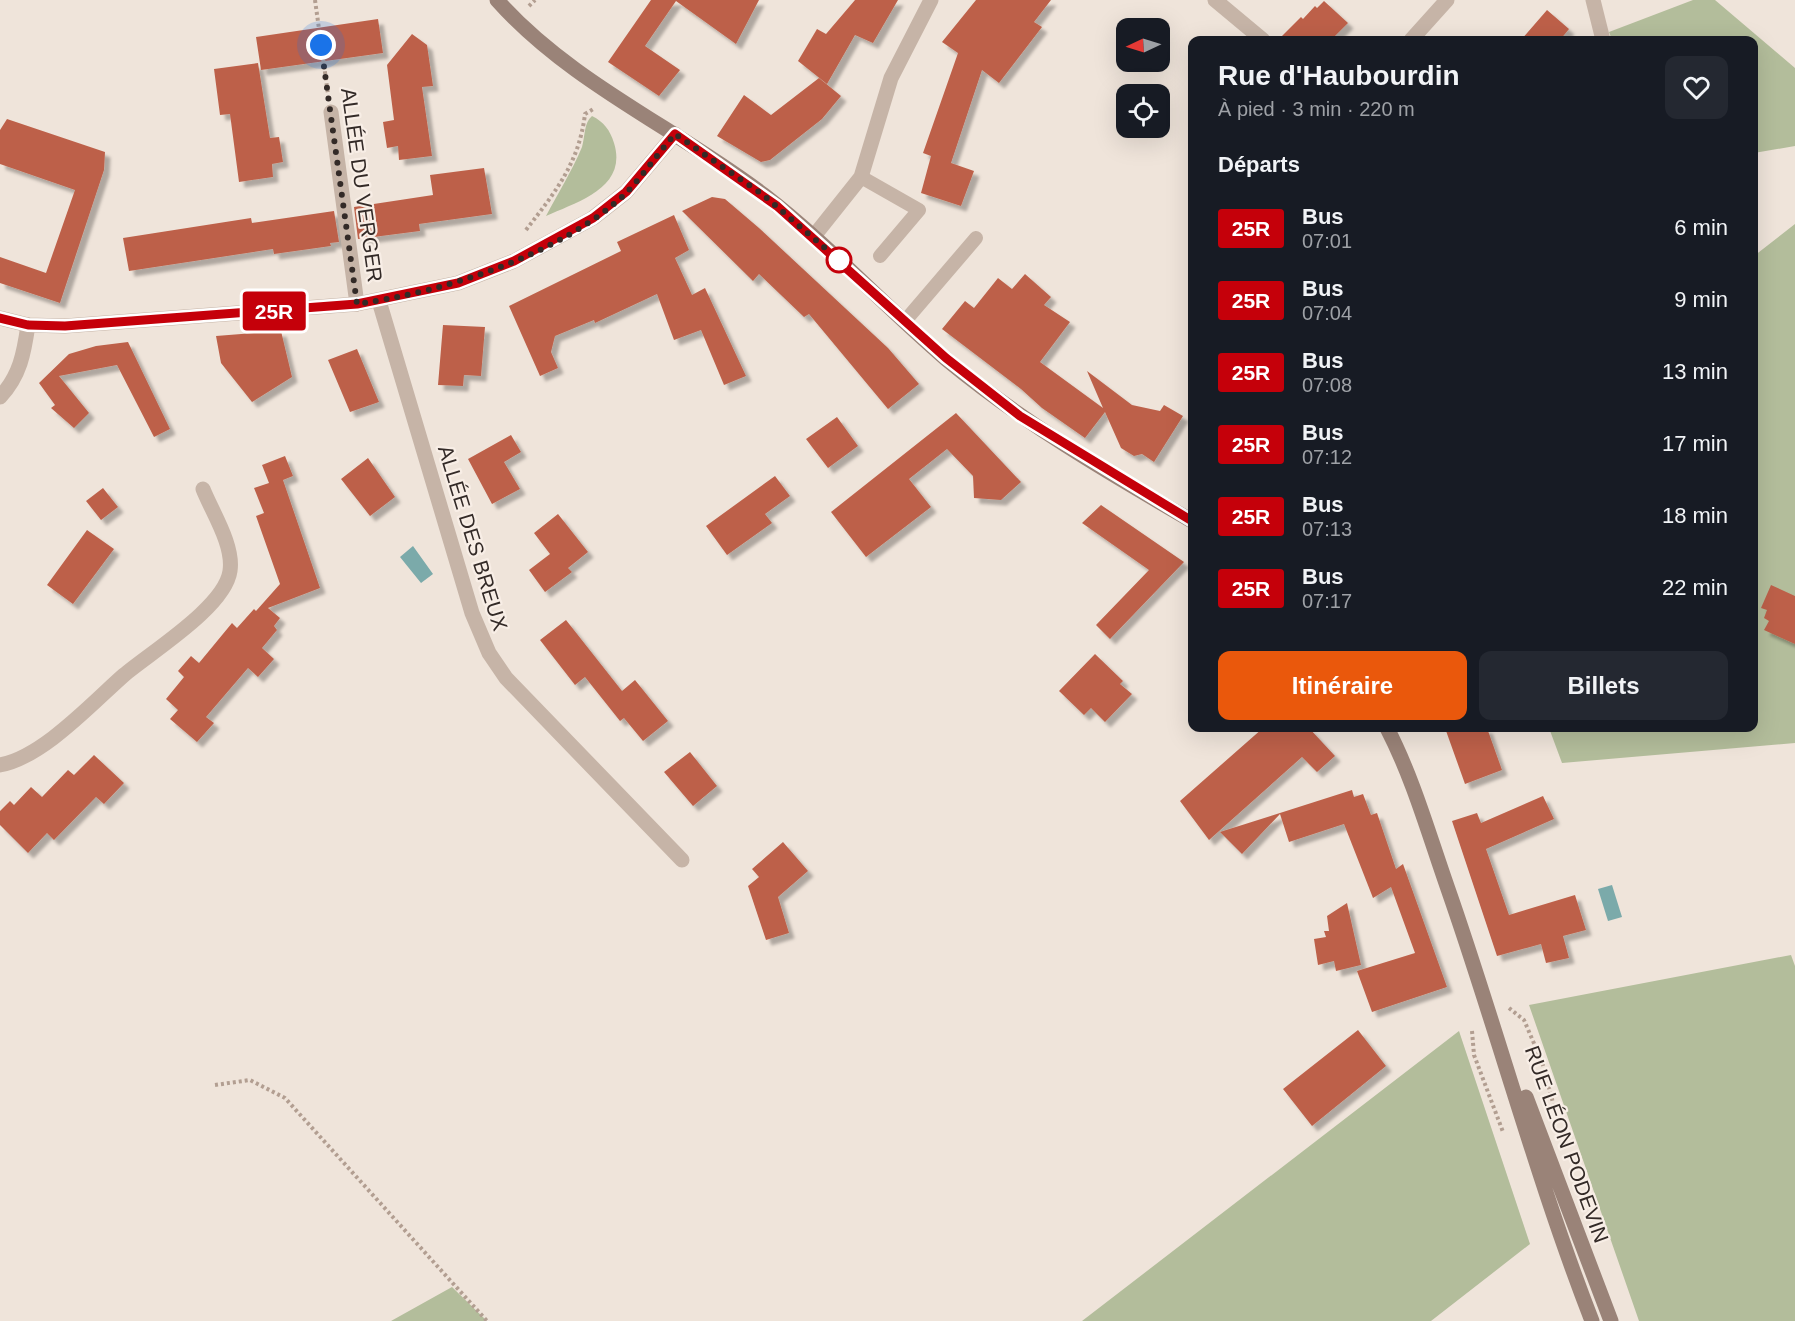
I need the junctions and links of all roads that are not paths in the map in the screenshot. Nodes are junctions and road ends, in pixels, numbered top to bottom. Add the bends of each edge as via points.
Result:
1 (497, 0) edge
2 (931, 0) edge
3 (1215, 0) edge
4 (1447, 0) edge
5 (1593, 0) edge
6 (1258, 36) edge
7 (1415, 36) edge
8 (1602, 36) edge
9 (331, 112) road end
10 (675, 134) junction
11 (861, 177) junction
12 (814, 236) junction
13 (976, 238) dead end
14 (880, 256) dead end
15 (379, 301) junction
16 (357, 304) junction
17 (0, 318) edge
18 (905, 321) junction
19 (28, 325) junction
20 (0, 397) edge
21 (203, 489) dead end
22 (1188, 519) edge
23 (1389, 732) edge
24 (0, 765) edge
25 (682, 860) dead end
26 (1481, 983) junction
27 (1592, 1321) edge
28 (1611, 1321) edge

1 - 10 main road via 556,56
2 - 11 street via 891,78
3 - 6 street
4 - 7 street
5 - 8 street
9 - 16 street, ALLÉE DU VERGER
10 - 12 main road via 762,194
10 - 15 street via 626,192 573,230 458,283
11 - 12 street
11 - 14 lane via 919,210
12 - 18 main road
13 - 18 lane
15 - 16 street
15 - 25 street, ALLÉE DES BREUX via 472,613 489,653 519,692
16 - 19 street via 65,326
17 - 19 street
18 - 22 main road via 1020,416
19 - 20 street via 21,366
21 - 24 street via 230,561 223,587 180,633 123,676 87,711 22,758
23 - 26 main road, RUE LÉON PODEVIN
26 - 27 main road, RUE LÉON PODEVIN via 1545,1188
26 - 28 main road, RUE LÉON PODEVIN via 1505,1037

